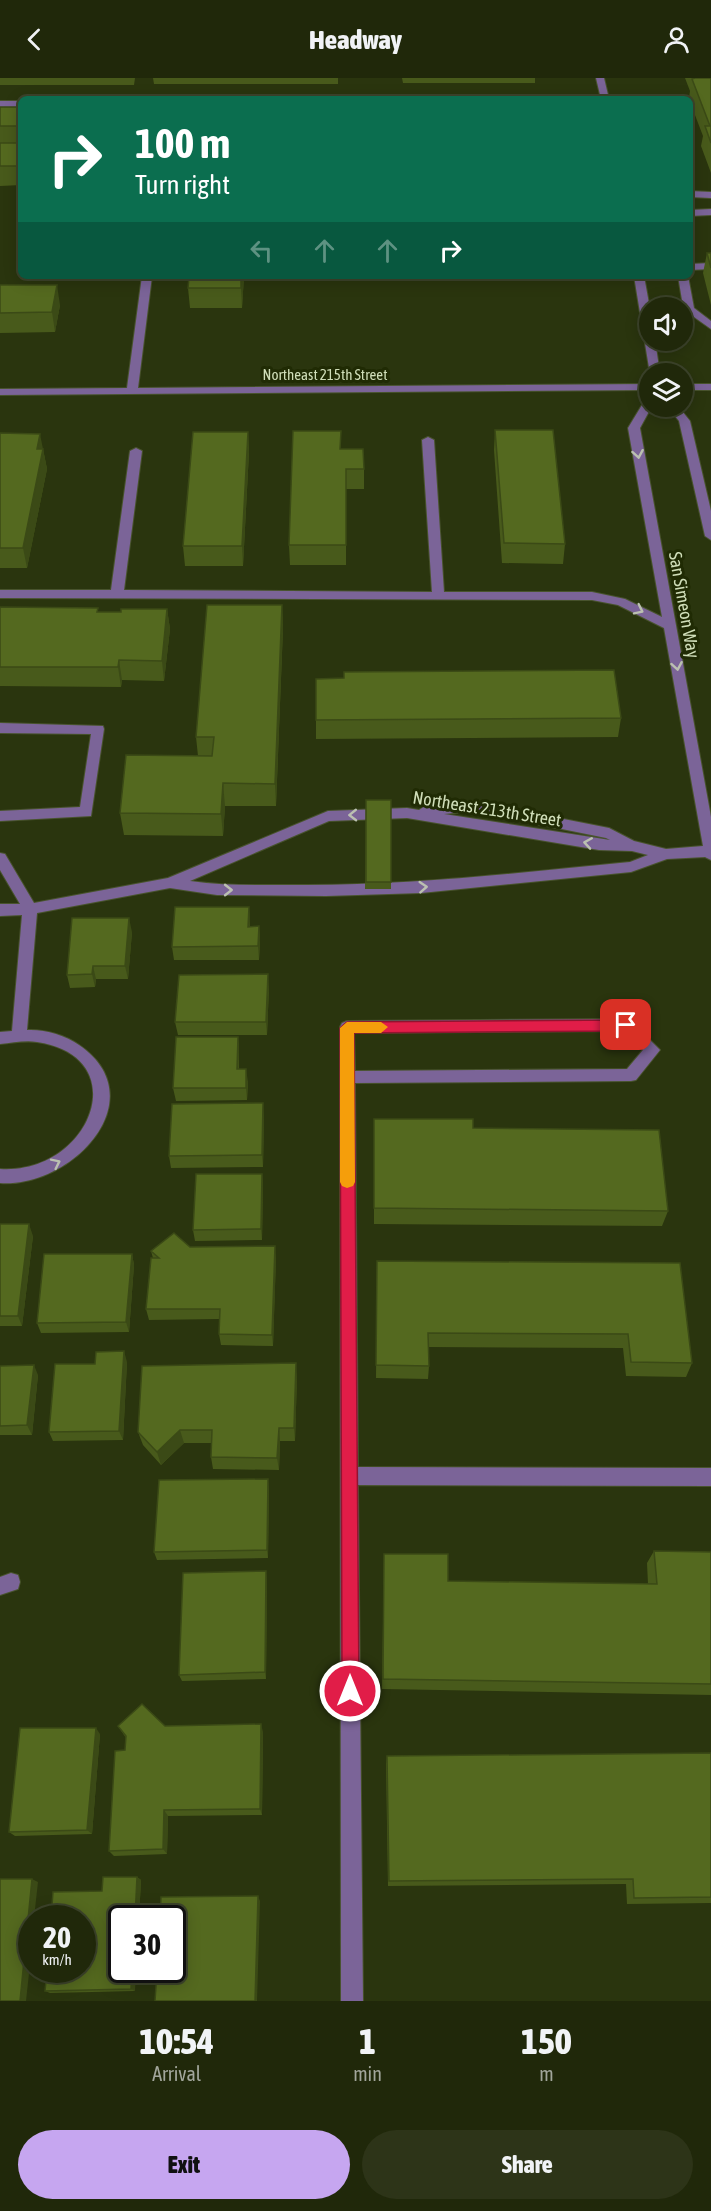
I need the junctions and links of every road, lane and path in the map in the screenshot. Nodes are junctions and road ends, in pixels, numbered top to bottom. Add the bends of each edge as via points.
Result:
1 (600, 78) edge
2 (603, 96) edge
3 (0, 104) edge
4 (18, 104) edge
5 (693, 194) edge
6 (711, 195) edge
7 (711, 212) edge
8 (693, 213) edge
9 (711, 266) edge
10 (693, 267) edge
11 (147, 279) edge
12 (640, 279) edge
13 (683, 279) edge
14 (644, 297) edge
15 (685, 297) edge
16 (693, 314) edge
17 (711, 326) edge
18 (639, 387) edge
19 (693, 387) edge
20 (711, 387) edge
21 (132, 391) junction
22 (0, 392) edge
23 (640, 417) edge
24 (681, 417) edge
25 (428, 440) dead end
26 (136, 451) dead end
27 (711, 536) edge
28 (0, 594) edge
29 (117, 594) junction
30 (438, 596) junction
31 (670, 626) junction
32 (0, 728) edge
33 (0, 816) edge
34 (711, 852) edge
35 (666, 854) junction
36 (0, 858) edge
37 (170, 883) junction
38 (30, 909) junction
39 (0, 910) edge
40 (19, 1034) junction
41 (0, 1038) edge
42 (347, 1077) junction
43 (0, 1176) edge
44 (349, 1476) junction
45 (711, 1477) edge
46 (352, 2001) edge

1 - 2 street
3 - 4 street
5 - 6 street
7 - 8 street
9 - 10 street
11 - 21 street
12 - 14 street
13 - 15 street
16 - 17 street
18 - 21 street, Northeast 215th Street
19 - 20 street
21 - 22 street, Northeast 215th Street
23 -> 31 street, San Simeon Way via 634,428
24 - 27 street
25 - 30 street
26 - 29 street
28 - 29 street
29 - 30 street
30 -> 31 street via 592,596 621,602
31 -> 34 street, San Simeon Way
32 - 33 street via 98,729 86,812
34 - 35 street, Northeast 213th Street
37 -> 35 street, Northeast 213th Street via 217,890 421,888 631,867
35 -> 37 street, Northeast 213th Street via 407,813 328,816
36 - 38 street
37 - 38 street, Northeast 213th Street
38 - 39 street, Northeast 213th Street
38 - 40 street
40 - 41 street
43 -> 40 street via 37,1172 64,1160 84,1142 98,1121 102,1098 99,1076 87,1057 69,1043 45,1035
42 - 42 street via 347,1028 626,1025 652,1050 631,1075
42 - 44 street
44 - 45 street
44 - 46 street

